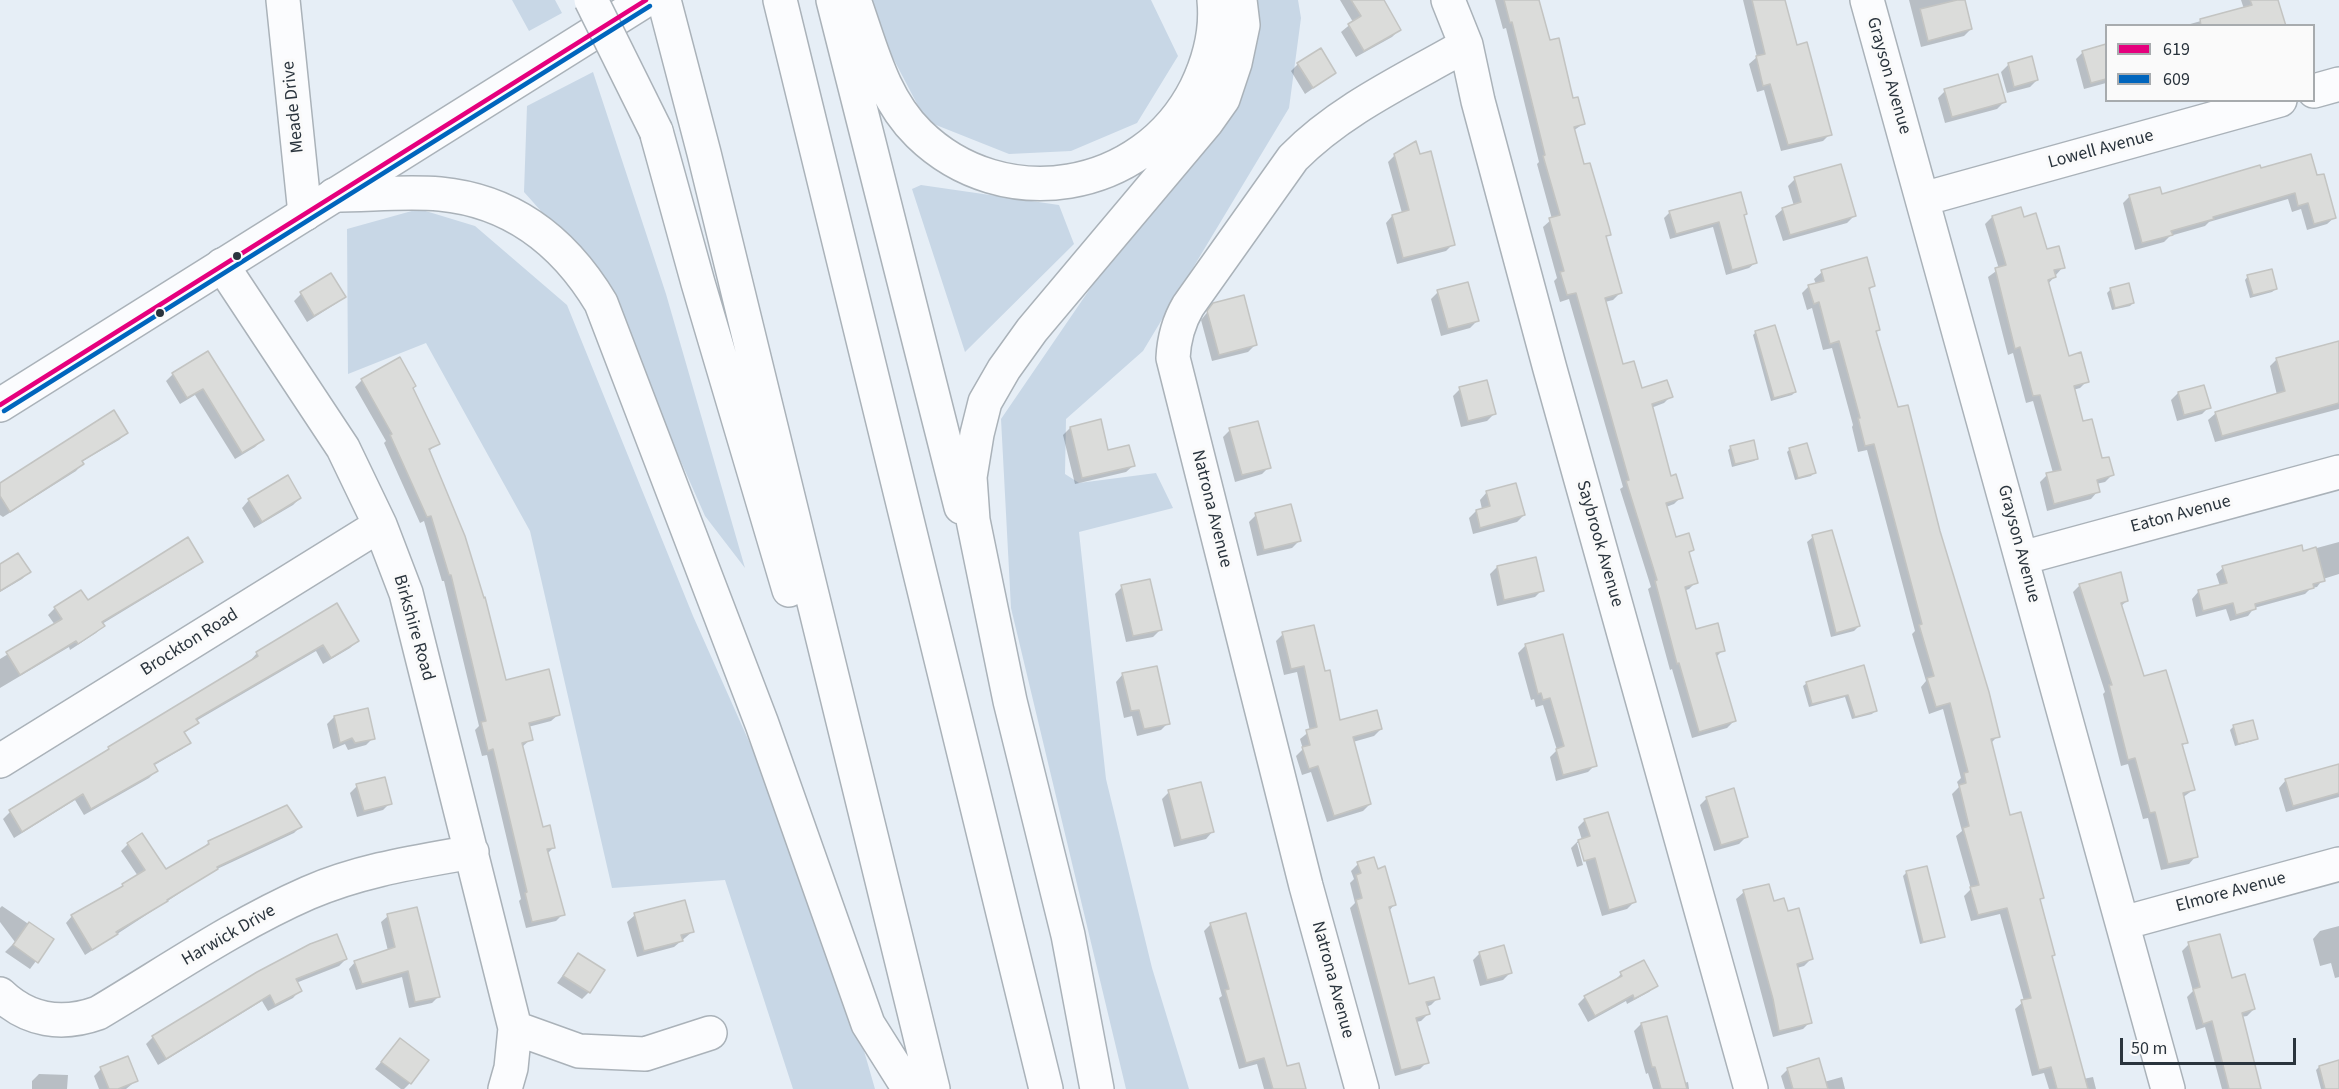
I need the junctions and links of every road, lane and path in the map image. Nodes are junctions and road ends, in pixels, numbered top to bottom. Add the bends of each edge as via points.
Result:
1 (283, 0) edge
2 (591, 0) edge
3 (646, 0) edge
4 (664, 0) edge
5 (780, 0) edge
6 (833, 0) edge
7 (1214, 0) edge
8 (1240, 0) edge
9 (1448, 0) edge
10 (1867, 0) edge
11 (854, 24) edge
12 (1466, 45) junction
13 (2339, 84) edge
14 (2315, 90) edge
15 (2273, 102) edge
16 (334, 195) junction
17 (1923, 199) junction
18 (305, 214) junction
19 (222, 265) junction
20 (0, 405) edge
21 (2339, 472) edge
22 (380, 525) junction
23 (2022, 558) junction
24 (1002, 653) junction
25 (0, 761) edge
26 (471, 852) junction
27 (2339, 864) edge
28 (2123, 923) junction
29 (0, 994) edge
30 (914, 1015) junction
31 (515, 1028) junction
32 (710, 1033) dead end
33 (505, 1089) edge
34 (909, 1089) edge
35 (933, 1089) edge
36 (1046, 1089) edge
37 (1097, 1089) edge
38 (1362, 1089) edge
39 (1751, 1089) edge
40 (2168, 1089) edge

1 - 18 main road, Meade Drive
2 - 30 main road, bridge via 656,131
3 - 16 main road
4 - 30 main road
5 - 36 main road
6 - 11 main road
7 - 11 main road via 1212,41 1204,73 1170,127 1146,150 1118,167 1083,180 1045,185 1011,182 979,173 947,157 919,134 899,111
8 - 24 main road via 1243,26 1223,99 1032,330 985,402 970,477 973,520
9 - 12 main road, Saybrook Avenue
10 - 17 main road, Grayson Avenue
11 - 24 main road via 950,466
12 - 38 main road, Natrona Avenue via 1340,118 1293,158 1188,306 1174,339 1173,358 1306,886
12 - 39 main road, Saybrook Avenue via 1550,369
13 - 14 main road
15 - 17 main road, Lowell Avenue
16 - 18 main road
16 - 34 main road via 440,194 474,200 534,227 564,252 587,279 601,303 762,724 868,1024
17 - 23 main road, Grayson Avenue
18 - 19 main road
19 - 20 main road
19 - 22 main road, Birkshire Road via 343,448
21 - 23 main road, Eaton Avenue
22 - 25 main road, Brockton Road
22 - 26 main road, Birkshire Road via 406,593
23 - 28 main road, Grayson Avenue
24 - 37 main road via 1010,701 1068,935
26 - 29 main road, Harwick Drive via 386,867 310,892 81,1019 39,1018 19,1010
26 - 31 main road, Birkshire Road
27 - 28 main road, Elmore Avenue
28 - 40 main road, Grayson Avenue
30 - 35 main road
31 - 32 main road via 579,1051 645,1054
31 - 33 main road, Birkshire Road

